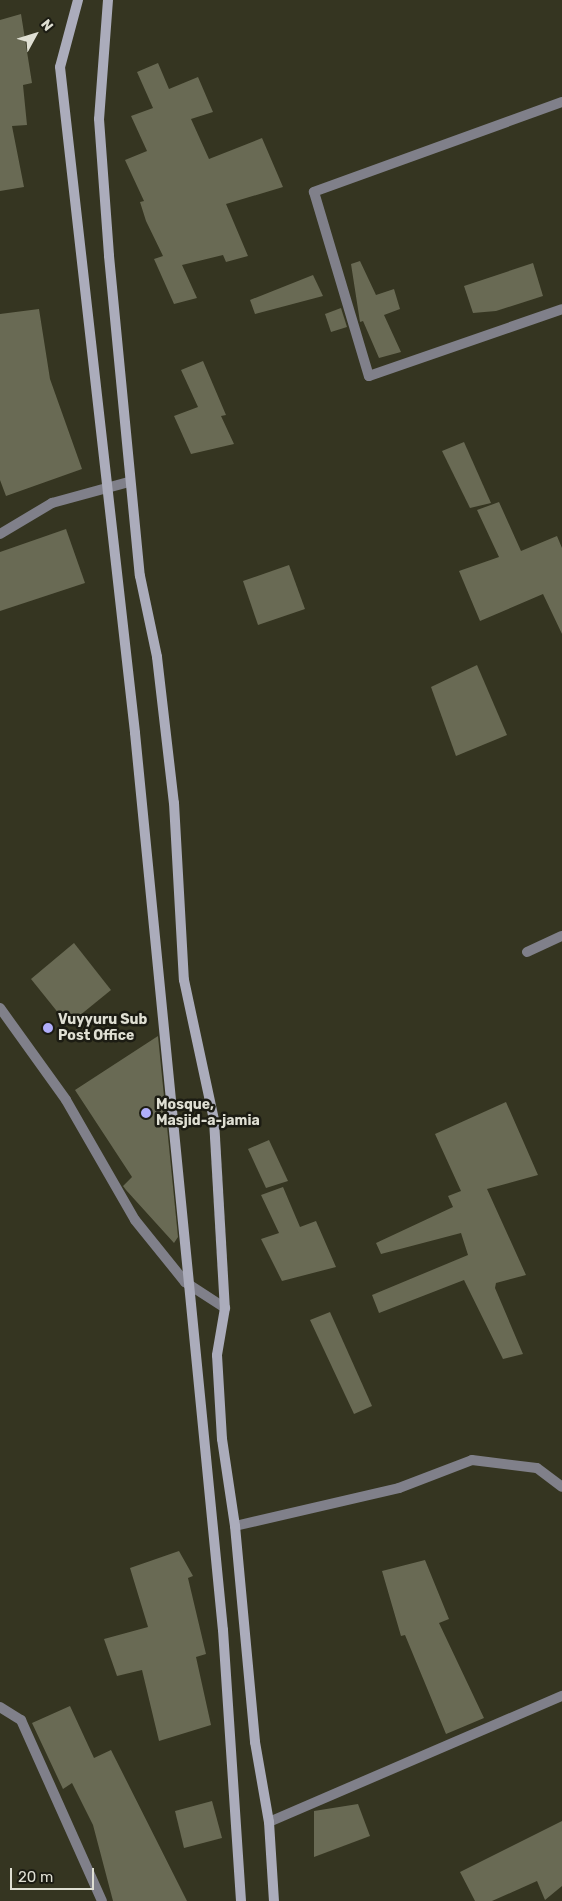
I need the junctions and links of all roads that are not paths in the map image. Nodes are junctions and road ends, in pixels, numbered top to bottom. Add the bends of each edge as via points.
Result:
1 (78, 0) edge
2 (108, 0) edge
3 (562, 102) edge
4 (562, 308) edge
5 (129, 482) junction
6 (107, 488) junction
7 (0, 534) edge
8 (562, 936) edge
9 (527, 952) dead end
10 (0, 1008) edge
11 (188, 1284) junction
12 (225, 1308) junction
13 (562, 1487) edge
14 (235, 1526) junction
15 (562, 1696) edge
16 (0, 1707) edge
17 (269, 1822) junction
18 (102, 1901) edge
19 (240, 1901) edge
20 (274, 1901) edge

1 - 6 main road via 60,67
2 - 5 main road via 99,119
3 - 4 street via 314,192 369,376
5 - 6 street
5 - 12 main road via 140,576 157,657 174,803 184,980 214,1120
6 - 7 street via 52,502
6 - 11 main road
8 - 9 street
10 - 11 street via 66,1100 135,1220
11 - 12 street
11 - 19 main road via 223,1630
12 - 14 main road via 217,1355 222,1439
13 - 14 street via 537,1468 472,1460 398,1488
14 - 17 main road via 255,1742
15 - 17 street
16 - 18 street via 21,1720
17 - 20 main road

